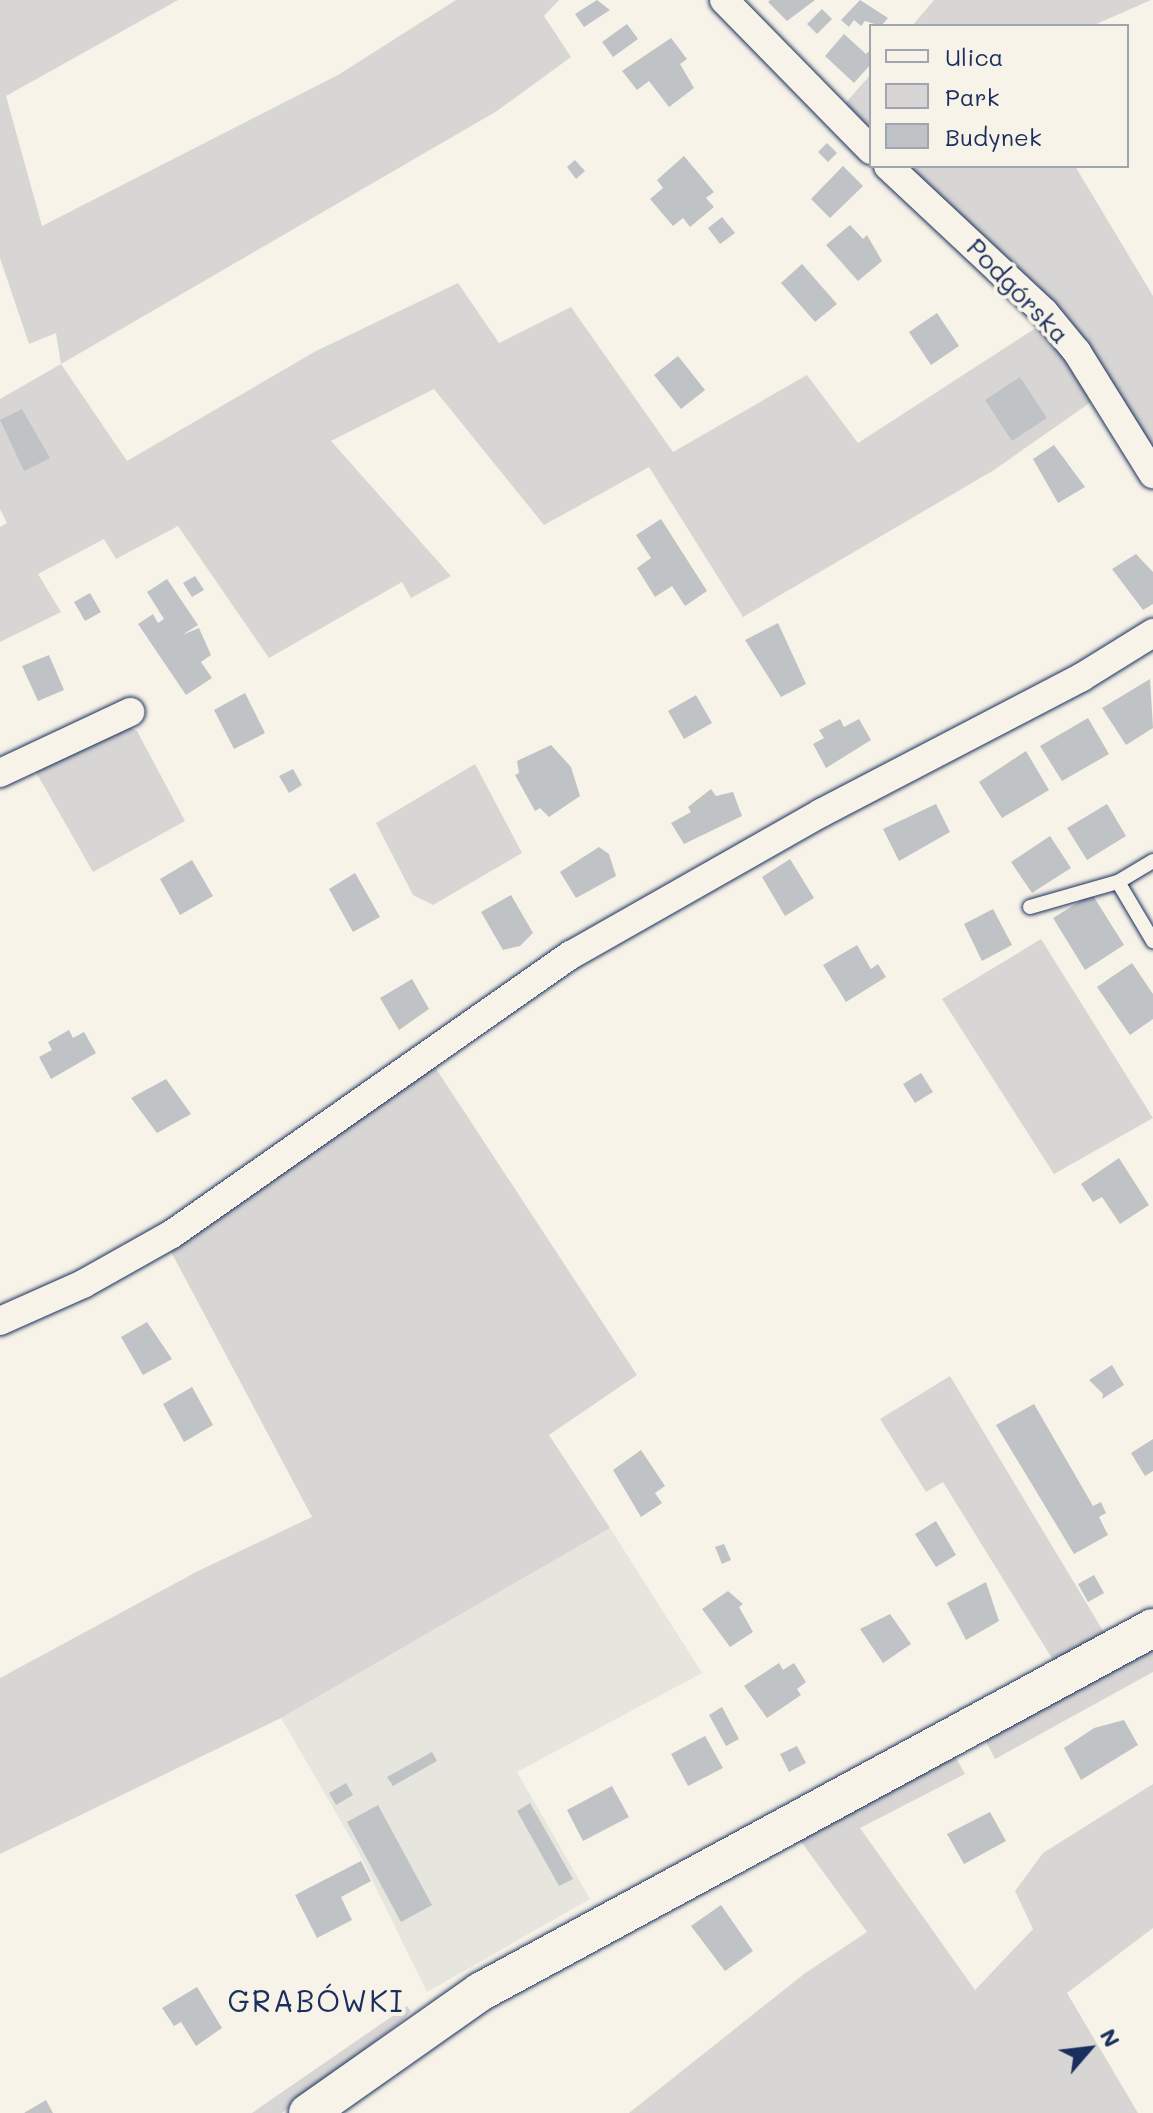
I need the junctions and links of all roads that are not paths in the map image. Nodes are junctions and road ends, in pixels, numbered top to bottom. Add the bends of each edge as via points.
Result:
1 (724, 0) edge
2 (869, 148) edge
3 (890, 168) edge
4 (1153, 474) edge
5 (1153, 633) edge
6 (130, 712) dead end
7 (0, 773) edge
8 (1153, 861) edge
9 (1118, 882) junction
10 (1030, 907) dead end
11 (1153, 941) edge
12 (0, 1321) edge
13 (1153, 1628) edge
14 (308, 2113) edge

1 - 2 street
3 - 4 street, Podgórska via 1044,312 1077,352
5 - 12 street via 1082,677 821,813 571,955 172,1234 83,1284
6 - 7 street
8 - 9 lane
9 - 10 lane
9 - 11 lane
13 - 14 street via 480,1992

